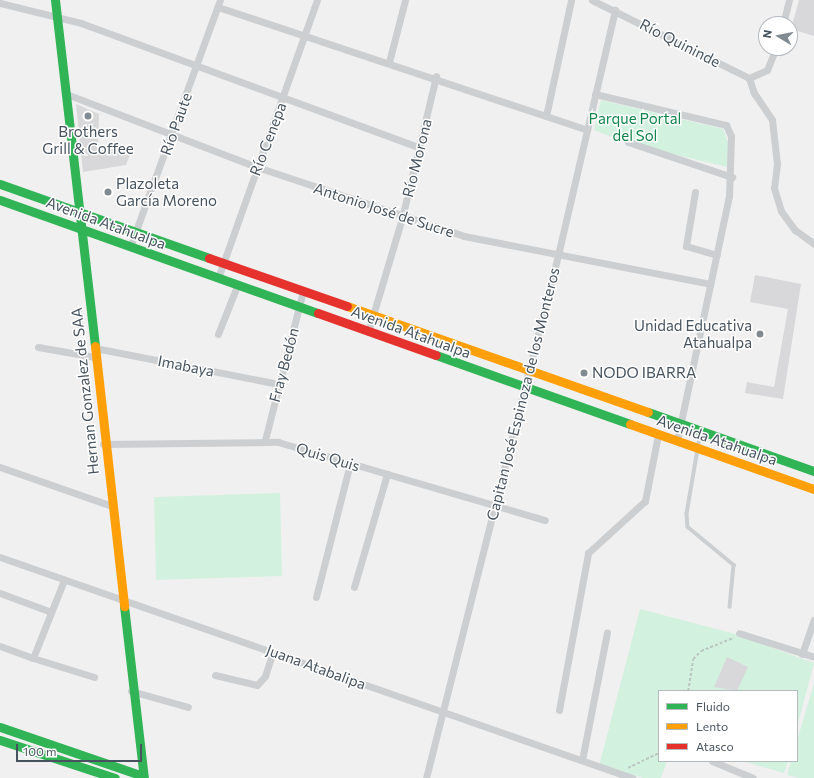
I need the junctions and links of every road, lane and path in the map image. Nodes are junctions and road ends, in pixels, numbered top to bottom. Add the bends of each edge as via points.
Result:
1 (55, 0) edge
2 (317, 0) edge
3 (405, 0) edge
4 (571, 0) edge
5 (592, 0) edge
6 (789, 0) edge
7 (0, 3) edge
8 (219, 3) edge
9 (615, 10) junction
10 (58, 16) junction
11 (785, 16) edge
12 (306, 33) junction
13 (773, 56) edge
14 (389, 62) junction
15 (197, 64) junction
16 (436, 76) junction
17 (749, 78) junction
18 (595, 94) junction
19 (69, 95) junction
20 (284, 96) junction
21 (546, 116) junction
22 (587, 130) junction
23 (172, 134) junction
24 (628, 142) dead end
25 (420, 148) junction
26 (258, 167) junction
27 (732, 176) junction
28 (0, 184) edge
29 (695, 192) dead end
30 (0, 200) edge
31 (80, 211) junction
32 (402, 218) junction
33 (82, 229) junction
34 (136, 232) junction
35 (814, 244) edge
36 (130, 247) junction
37 (558, 254) junction
38 (717, 254) junction
39 (224, 263) junction
40 (218, 278) junction
41 (710, 284) junction
42 (237, 286) junction
43 (303, 291) junction
44 (299, 307) junction
45 (372, 316) junction
46 (368, 332) junction
47 (218, 334) dead end
48 (38, 347) dead end
49 (95, 352) junction
50 (529, 370) junction
51 (278, 384) junction
52 (524, 388) junction
53 (680, 425) junction
54 (701, 432) junction
55 (658, 435) junction
56 (265, 440) junction
57 (677, 441) junction
58 (104, 444) junction
59 (696, 447) junction
60 (350, 464) junction
61 (0, 467) edge
62 (814, 471) edge
63 (387, 474) junction
64 (814, 489) edge
65 (495, 505) junction
66 (112, 506) junction
67 (545, 520) dead end
68 (0, 557) edge
69 (64, 580) junction
70 (354, 587) dead end
71 (0, 593) edge
72 (316, 597) dead end
73 (122, 599) junction
74 (730, 607) dead end
75 (51, 612) junction
76 (814, 620) edge
77 (607, 632) dead end
78 (742, 634) joint
79 (0, 646) edge
80 (273, 652) junction
81 (802, 654) junction
82 (814, 657) edge
83 (33, 658) junction
84 (215, 675) dead end
85 (94, 677) dead end
86 (688, 690) edge
87 (131, 691) junction
88 (188, 707) dead end
89 (559, 710) dead end
90 (442, 713) junction
91 (0, 727) edge
92 (0, 740) edge
93 (658, 753) edge
94 (582, 760) junction
95 (714, 762) edge
96 (617, 773) junction
97 (144, 777) edge
98 (115, 778) edge
99 (426, 778) edge
100 (632, 778) edge
101 (753, 778) edge

1 - 10 main road, Hernan Gonzalez de SAA
2 - 12 street, Río Cenepa
3 - 14 street
4 - 21 street
5 - 9 street, Río Quininde
6 - 11 street
7 - 10 street
8 - 12 street
8 - 15 street, Río Paute
9 - 17 street, Río Quininde
9 - 18 street, Capitan José Espinoza de los Monteros
10 - 15 street
10 - 19 main road, Hernan Gonzalez de SAA
12 - 14 street
12 - 20 street, Río Cenepa
13 - 17 street via 767,70
14 - 16 street
15 - 20 street
15 - 23 street, Río Paute
16 - 21 street
16 - 25 street, Río Morona
17 - 35 street via 754,93 772,120 777,164 774,188 781,211 795,230
18 - 22 street, Capitan José Espinoza de los Monteros
18 - 27 street via 726,125 731,136
19 - 23 street, Antonio José de Sucre
19 - 31 main road, Hernan Gonzalez de SAA
20 - 25 street
20 - 26 street, Río Cenepa
21 - 22 street
22 - 37 street, Capitan José Espinoza de los Monteros
23 - 26 street, Antonio José de Sucre
23 - 34 street, Río Paute
24 - 27 street
25 - 32 street, Río Morona
26 - 32 street, Antonio José de Sucre
26 - 39 street, Río Cenepa
27 - 38 street
28 - 31 main road, Avenida Atahualpa
29 - 38 street via 686,246
30 - 33 main road, Avenida Atahualpa
31 - 33 main road, Hernan Gonzalez de SAA
31 - 34 main road, Avenida Atahualpa
32 - 37 street, Antonio José de Sucre via 464,236
32 - 45 street, Río Morona
33 - 36 main road, Avenida Atahualpa
33 - 49 main road, Hernan Gonzalez de SAA
34 - 36 street, Río Paute
34 - 39 main road, Avenida Atahualpa
36 - 40 main road, Avenida Atahualpa
37 - 41 street, Antonio José de Sucre
37 - 50 street, Capitan José Espinoza de los Monteros
38 - 41 street
39 - 40 street, Río Cenepa
39 - 43 main road, Avenida Atahualpa
40 - 42 main road, Avenida Atahualpa
41 - 53 street
42 - 44 main road, Avenida Atahualpa
42 - 47 street
43 - 44 street, Fray Bedón
43 - 45 main road, Avenida Atahualpa
44 - 46 main road, Avenida Atahualpa
44 - 51 street, Fray Bedón
45 - 46 street, Río Morona
45 - 50 main road, Avenida Atahualpa
46 - 52 main road, Avenida Atahualpa
48 - 49 street, Imabaya
49 - 51 street, Imabaya
49 - 58 main road, Hernan Gonzalez de SAA
50 - 52 street, Capitan José Espinoza de los Monteros
50 - 53 main road, Avenida Atahualpa
51 - 56 street, Fray Bedón
52 - 55 main road, Avenida Atahualpa
52 - 65 street, Capitan José Espinoza de los Monteros
53 - 54 main road, Avenida Atahualpa
53 - 57 street
54 - 59 lane
54 - 62 main road, Avenida Atahualpa
55 - 57 main road, Avenida Atahualpa
55 - 89 street via 646,501 588,553
56 - 58 street, Quis Quis
56 - 60 street, Quis Quis
57 - 59 main road, Avenida Atahualpa
58 - 66 main road, Hernan Gonzalez de SAA
59 - 64 main road, Avenida Atahualpa
59 - 74 lane via 686,514 688,527 734,565
60 - 63 street, Quis Quis
60 - 72 street
61 - 66 street
63 - 65 street, Quis Quis
63 - 70 street
65 - 67 street, Quis Quis
65 - 90 street, Capitan José Espinoza de los Monteros
66 - 73 main road, Hernan Gonzalez de SAA
68 - 69 street, Juana Atabalipa
69 - 73 street, Juana Atabalipa
69 - 75 street
71 - 75 street
73 - 80 street, Juana Atabalipa
73 - 87 main road, Hernan Gonzalez de SAA
75 - 83 street
76 - 81 street
77 - 94 street
78 - 81 street
78 - 86 path via 701,650 693,659
79 - 83 street
80 - 84 street via 265,676 257,685
80 - 90 street, Juana Atabalipa
81 - 82 street
83 - 85 street
87 - 88 street
87 - 97 main road, Hernan Gonzalez de SAA
90 - 94 street, Juana Atabalipa
90 - 99 street, Capitan José Espinoza de los Monteros
91 - 97 main road
92 - 98 main road
93 - 96 path
94 - 96 street, Juana Atabalipa
95 - 101 street
96 - 100 street, Juana Atabalipa

